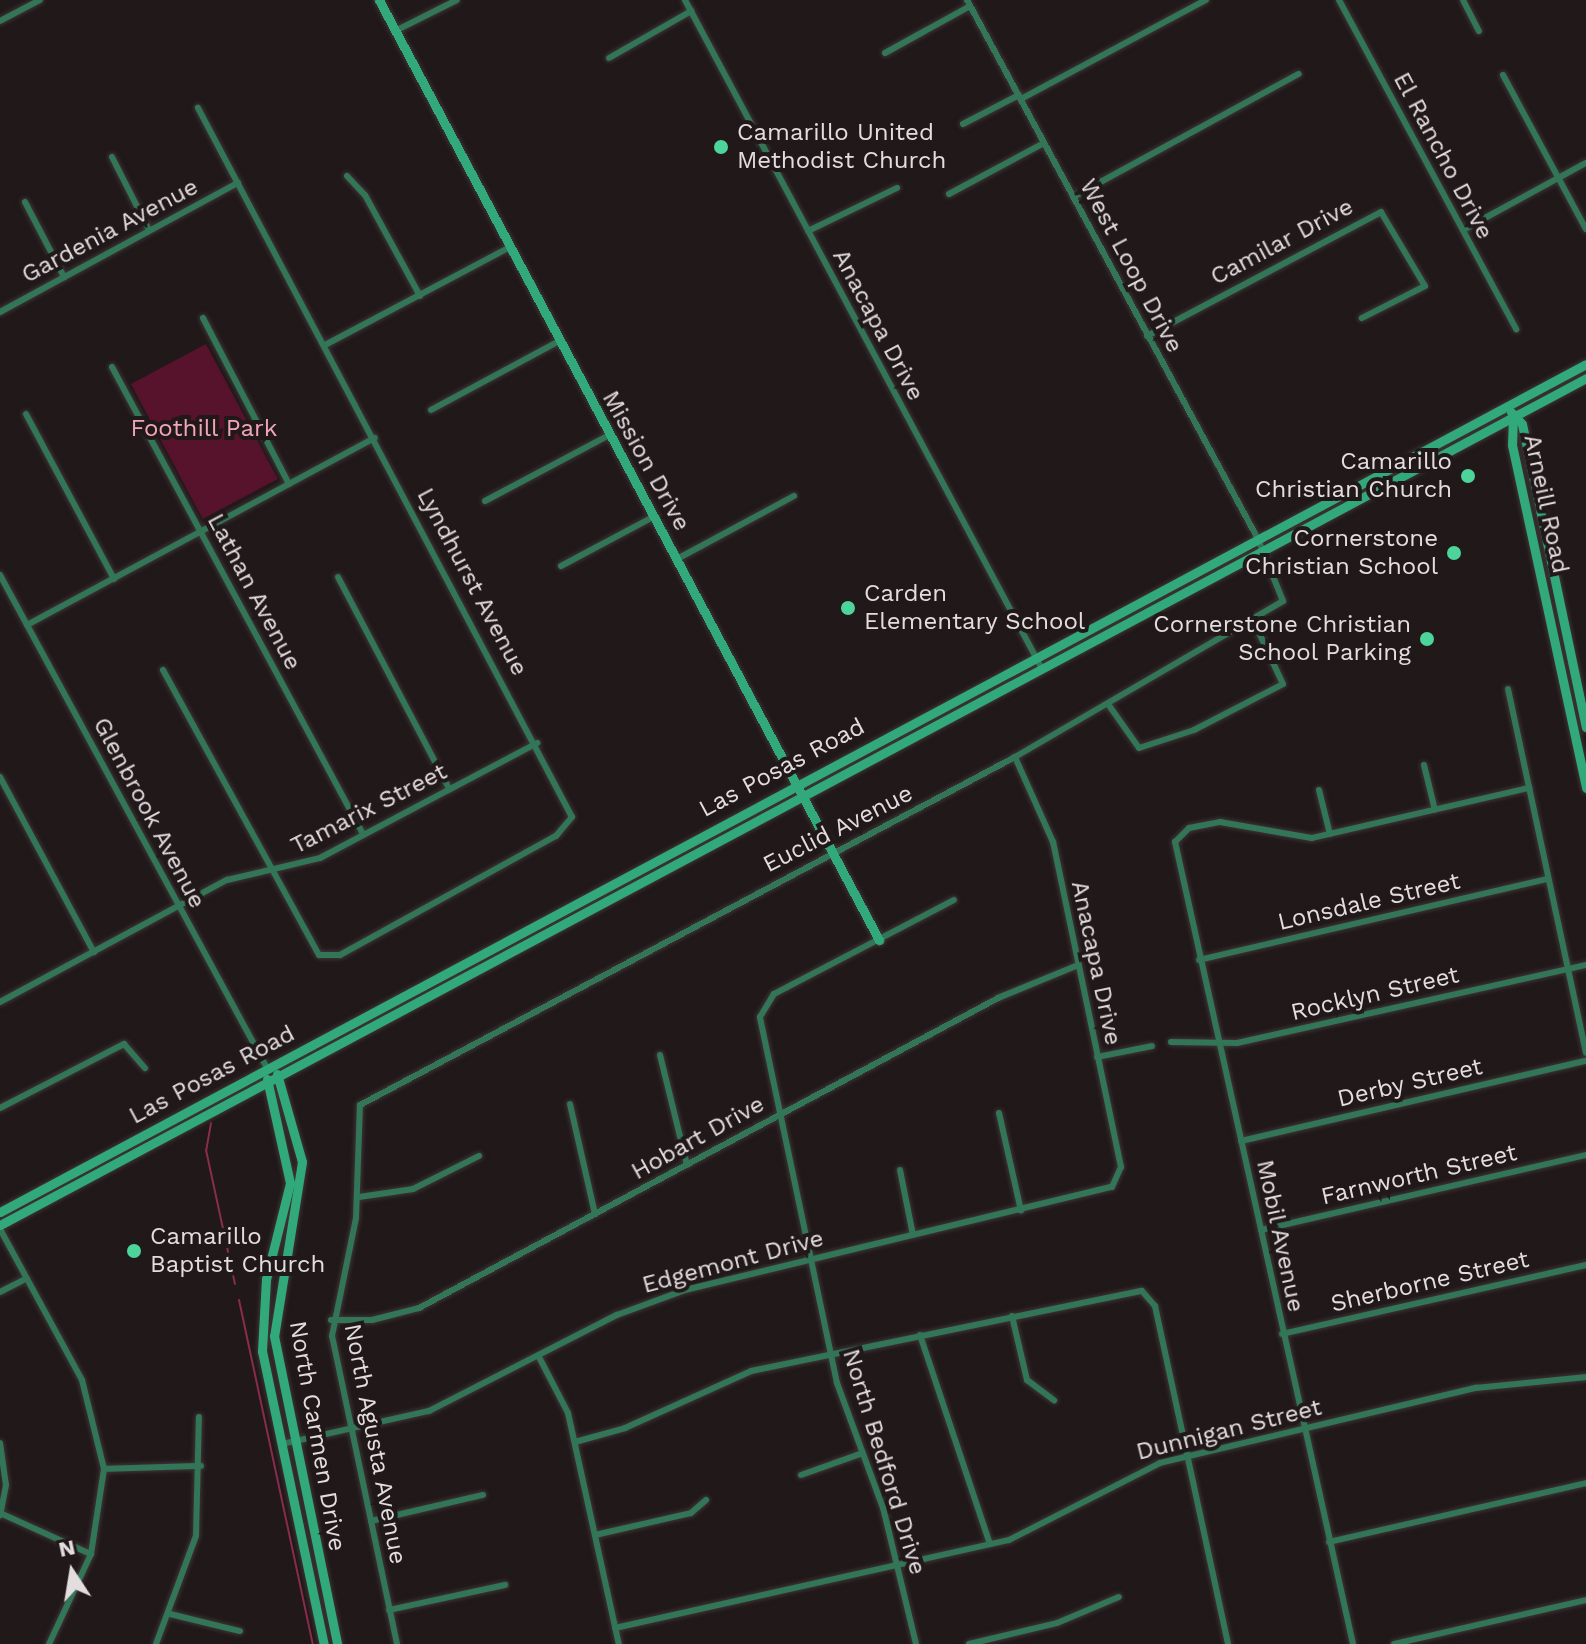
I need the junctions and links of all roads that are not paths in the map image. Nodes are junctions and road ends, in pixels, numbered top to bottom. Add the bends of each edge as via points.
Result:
1 (40, 0) edge
2 (379, 0) edge
3 (457, 0) edge
4 (685, 0) edge
5 (1206, 0) edge
6 (1339, 0) edge
7 (1463, 0) edge
8 (969, 2) edge
9 (691, 11) junction
10 (0, 21) edge
11 (395, 31) junction
12 (1479, 31) dead end
13 (885, 53) dead end
14 (609, 58) dead end
15 (1299, 74) dead end
16 (1503, 75) dead end
17 (1020, 97) junction
18 (198, 108) dead end
19 (963, 124) dead end
20 (1044, 143) junction
21 (112, 157) dead end
22 (1586, 163) edge
23 (347, 176) dead end
24 (1558, 178) junction
25 (238, 183) junction
26 (897, 188) dead end
27 (949, 194) dead end
28 (1073, 197) junction
29 (25, 202) dead end
30 (1586, 229) edge
31 (149, 230) junction
32 (1463, 230) junction
33 (808, 231) junction
34 (508, 248) junction
35 (64, 277) junction
36 (420, 296) junction
37 (0, 312) edge
38 (203, 318) dead end
39 (1362, 318) dead end
40 (1516, 329) dead end
41 (1147, 336) junction
42 (559, 341) junction
43 (325, 345) junction
44 (1586, 364) edge
45 (112, 367) dead end
46 (1586, 378) edge
47 (1508, 405) junction
48 (431, 410) dead end
49 (26, 414) dead end
50 (1513, 417) junction
51 (609, 435) junction
52 (375, 438) junction
53 (289, 484) junction
54 (794, 496) dead end
55 (485, 501) dead end
56 (653, 517) junction
57 (201, 532) junction
58 (1258, 539) junction
59 (1263, 549) junction
60 (677, 559) junction
61 (561, 566) dead end
62 (0, 575) edge
63 (338, 577) dead end
64 (114, 579) junction
65 (1254, 622) junction
66 (27, 625) junction
67 (1035, 656) junction
68 (1041, 667) junction
69 (163, 670) dead end
70 (1508, 689) dead end
71 (1108, 704) junction
72 (1586, 727) edge
73 (537, 743) junction
74 (1015, 757) junction
75 (1424, 765) dead end
76 (0, 777) edge
77 (795, 783) junction
78 (449, 788) junction
79 (1529, 788) junction
80 (1586, 788) edge
81 (1319, 790) dead end
82 (802, 795) junction
83 (1435, 810) junction
84 (363, 834) junction
85 (1330, 834) junction
86 (833, 851) junction
87 (273, 872) junction
88 (1547, 879) junction
89 (954, 900) dead end
90 (178, 906) junction
91 (879, 940) junction
92 (94, 952) junction
93 (1199, 960) junction
94 (1078, 965) junction
95 (1586, 965) edge
96 (1568, 969) junction
97 (0, 1002) edge
98 (1171, 1042) dead end
99 (1219, 1045) junction
100 (1152, 1046) dead end
101 (1586, 1053) edge
102 (660, 1055) dead end
103 (1097, 1057) junction
104 (1586, 1061) edge
105 (145, 1068) dead end
106 (267, 1068) junction
107 (280, 1076) junction
108 (267, 1083) junction
109 (570, 1104) dead end
110 (0, 1108) edge
111 (357, 1109) joint
112 (999, 1113) dead end
113 (778, 1115) junction
114 (1241, 1141) junction
115 (1586, 1155) edge
116 (479, 1156) dead end
117 (687, 1165) junction
118 (900, 1170) dead end
119 (1116, 1182) joint
120 (359, 1197) junction
121 (1021, 1211) junction
122 (0, 1212) edge
123 (595, 1214) junction
124 (0, 1227) edge
125 (1261, 1230) junction
126 (913, 1235) junction
127 (809, 1259) junction
128 (1586, 1265) edge
129 (27, 1278) junction
130 (0, 1292) edge
131 (1012, 1316) junction
132 (331, 1320) junction
133 (1282, 1334) junction
134 (920, 1335) junction
135 (831, 1356) junction
136 (539, 1357) junction
137 (1586, 1377) edge
138 (1054, 1400) dead end
139 (199, 1417) dead end
140 (351, 1430) junction
141 (1303, 1431) junction
142 (295, 1441) junction
143 (575, 1442) junction
144 (0, 1443) edge
145 (282, 1444) junction
146 (860, 1454) junction
147 (1188, 1457) junction
148 (201, 1466) junction
149 (104, 1469) junction
150 (801, 1475) dead end
151 (1586, 1483) edge
152 (483, 1495) dead end
153 (706, 1500) dead end
154 (0, 1514) edge
155 (371, 1521) junction
156 (595, 1535) junction
157 (1329, 1542) junction
158 (990, 1544) junction
159 (91, 1554) junction
160 (899, 1565) junction
161 (505, 1585) dead end
162 (1119, 1597) dead end
163 (1586, 1600) edge
164 (389, 1610) junction
165 (170, 1614) junction
166 (615, 1628) junction
167 (240, 1631) dead end
168 (49, 1644) edge
169 (156, 1644) edge
170 (324, 1644) edge
171 (337, 1644) edge
172 (397, 1644) edge
173 (619, 1644) edge
174 (916, 1644) edge
175 (969, 1644) edge
176 (1228, 1644) edge
177 (1353, 1644) edge
178 (1394, 1644) edge

1 - 10 street
2 - 11 main road, Mission Drive
3 - 11 street
4 - 9 street, Anacapa Drive
5 - 17 street
6 - 32 street, El Rancho Drive
7 - 12 street
8 - 13 street
8 - 17 street, West Loop Drive
9 - 14 street
9 - 33 street, Anacapa Drive
11 - 34 main road, Mission Drive
15 - 28 street
16 - 24 street
17 - 19 street
17 - 20 street, West Loop Drive
18 - 25 street, Lyndhurst Avenue
20 - 27 street
20 - 28 street, West Loop Drive
21 - 31 street
22 - 24 street
23 - 36 street via 365,195
24 - 30 street
24 - 32 street
25 - 31 street, Gardenia Avenue
25 - 43 street, Lyndhurst Avenue
26 - 33 street
28 - 41 street, West Loop Drive
29 - 35 street
31 - 35 street, Gardenia Avenue
32 - 40 street, El Rancho Drive
33 - 67 street, Anacapa Drive
34 - 36 street
34 - 42 main road, Mission Drive
35 - 37 street, Gardenia Avenue
36 - 43 street
38 - 53 street
39 - 41 street, Camilar Drive via 1425,286 1381,212
41 - 58 street, West Loop Drive
42 - 48 street
42 - 51 main road, Mission Drive
43 - 52 street, Lyndhurst Avenue
44 - 47 main road, Las Posas Road
45 - 57 street, Lathan Avenue
46 - 50 main road, Las Posas Road
47 - 50 main road, Arneill Road
47 - 58 main road, Las Posas Road
49 - 64 street
50 - 59 main road, Las Posas Road
50 - 72 main road, Arneill Road via 1522,424
50 - 80 main road, Arneill Road via 1512,445
51 - 55 street
51 - 56 main road, Mission Drive
52 - 53 street
52 - 73 street, Lyndhurst Avenue
53 - 57 street
54 - 60 street
56 - 60 main road, Mission Drive
56 - 61 street
57 - 64 street
57 - 84 street, Lathan Avenue
58 - 59 street, West Loop Drive
58 - 67 main road, Las Posas Road
59 - 65 street, Euclid Avenue via 1283,601
59 - 68 main road, Las Posas Road
60 - 77 main road, Mission Drive
62 - 66 street, Glenbrook Avenue
63 - 78 street
64 - 66 street
65 - 71 street, Euclid Avenue
65 - 71 street via 1283,684 1194,730 1139,748
66 - 90 street, Glenbrook Avenue
67 - 68 street, Anacapa Drive
67 - 77 main road, Las Posas Road
68 - 82 main road, Las Posas Road
69 - 87 street
70 - 79 street
71 - 74 street, Euclid Avenue
73 - 78 street, Tamarix Street
73 - 87 street, Lyndhurst Avenue via 570,802 566,828 340,955 321,956 307,944
74 - 86 street, Euclid Avenue
74 - 94 street, Anacapa Drive via 1048,822
75 - 83 street
76 - 92 street
77 - 82 main road, Mission Drive
77 - 106 main road, Las Posas Road
78 - 84 street, Tamarix Street
79 - 83 street
79 - 88 street
81 - 85 street
82 - 86 main road, Mission Drive
82 - 107 main road, Las Posas Road
83 - 85 street
84 - 87 street, Tamarix Street
85 - 93 street, Mobil Avenue via 1291,838 1220,822 1178,836 1175,861
86 - 91 main road, Mission Drive
86 - 111 street, Euclid Avenue
87 - 90 street, Tamarix Street via 241,875
88 - 93 street, Lonsdale Street
88 - 96 street
89 - 91 street
90 - 92 street, Tamarix Street
90 - 106 street, Glenbrook Avenue
91 - 113 street, North Bedford Drive via 774,994 762,1009
92 - 97 street, Tamarix Street
93 - 99 street, Mobil Avenue
94 - 103 street, Anacapa Drive
94 - 113 street, Hobart Drive via 1022,986
95 - 96 street, Rocklyn Street
96 - 99 street, Rocklyn Street
96 - 101 street
98 - 99 street, Rocklyn Street
99 - 114 street, Mobil Avenue
100 - 103 street
102 - 117 street
103 - 119 street, Anacapa Drive via 1121,1167
104 - 114 street, Derby Street
105 - 110 street via 124,1044
106 - 107 main road
106 - 108 main road, North Carmen Drive
106 - 122 main road, Las Posas Road
107 - 108 main road, Las Posas Road
107 - 142 main road, North Carmen Drive via 302,1162 274,1312
108 - 124 main road, Las Posas Road
108 - 145 main road, North Carmen Drive via 290,1169 261,1314
109 - 123 street
111 - 120 street, North Agusta Avenue
112 - 121 street
113 - 117 street, Hobart Drive
113 - 127 street, North Bedford Drive
114 - 125 street, Mobil Avenue
115 - 125 street, Farnworth Street
116 - 120 street via 413,1189
117 - 123 street, Hobart Drive
118 - 126 street
119 - 121 street, Edgemont Drive
120 - 132 street, North Agusta Avenue
121 - 126 street, Edgemont Drive
123 - 132 street, Hobart Drive via 419,1308 372,1320
124 - 129 street
125 - 133 street, Mobil Avenue
126 - 127 street, Edgemont Drive
127 - 135 street, North Bedford Drive
127 - 136 street, Edgemont Drive via 649,1302
128 - 133 street, Sherborne Street
129 - 130 street
129 - 149 street via 82,1380
131 - 134 street
131 - 138 street via 1027,1380
131 - 147 street via 1135,1289 1153,1301
132 - 140 street, North Agusta Avenue
133 - 141 street, Mobil Avenue
134 - 135 street
134 - 158 street
135 - 143 street via 729,1377 625,1428
135 - 146 street, North Bedford Drive
136 - 140 street, Edgemont Drive via 429,1411
136 - 143 street
137 - 141 street, Dunnigan Street via 1476,1388
139 - 148 street
140 - 142 street, Edgemont Drive
140 - 155 street, North Agusta Avenue
141 - 147 street, Dunnigan Street
141 - 157 street, Mobil Avenue
142 - 145 street, Edgemont Drive
142 - 171 main road, North Carmen Drive
143 - 156 street
144 - 154 street
145 - 170 main road, North Carmen Drive
146 - 150 street
146 - 160 street, North Bedford Drive
147 - 158 street, Dunnigan Street via 1132,1472 1045,1527
147 - 176 street
148 - 149 street
148 - 165 street via 196,1536
149 - 159 street
151 - 157 street
152 - 155 street
153 - 156 street via 691,1513
154 - 159 street
155 - 164 street, North Agusta Avenue
156 - 166 street
157 - 177 street, Mobil Avenue
158 - 160 street, Dunnigan Street
159 - 168 street
160 - 166 street, Dunnigan Street
160 - 174 street, North Bedford Drive
161 - 164 street
162 - 175 street via 1057,1623
163 - 178 street
164 - 172 street, North Agusta Avenue
165 - 167 street
165 - 169 street
166 - 173 street

